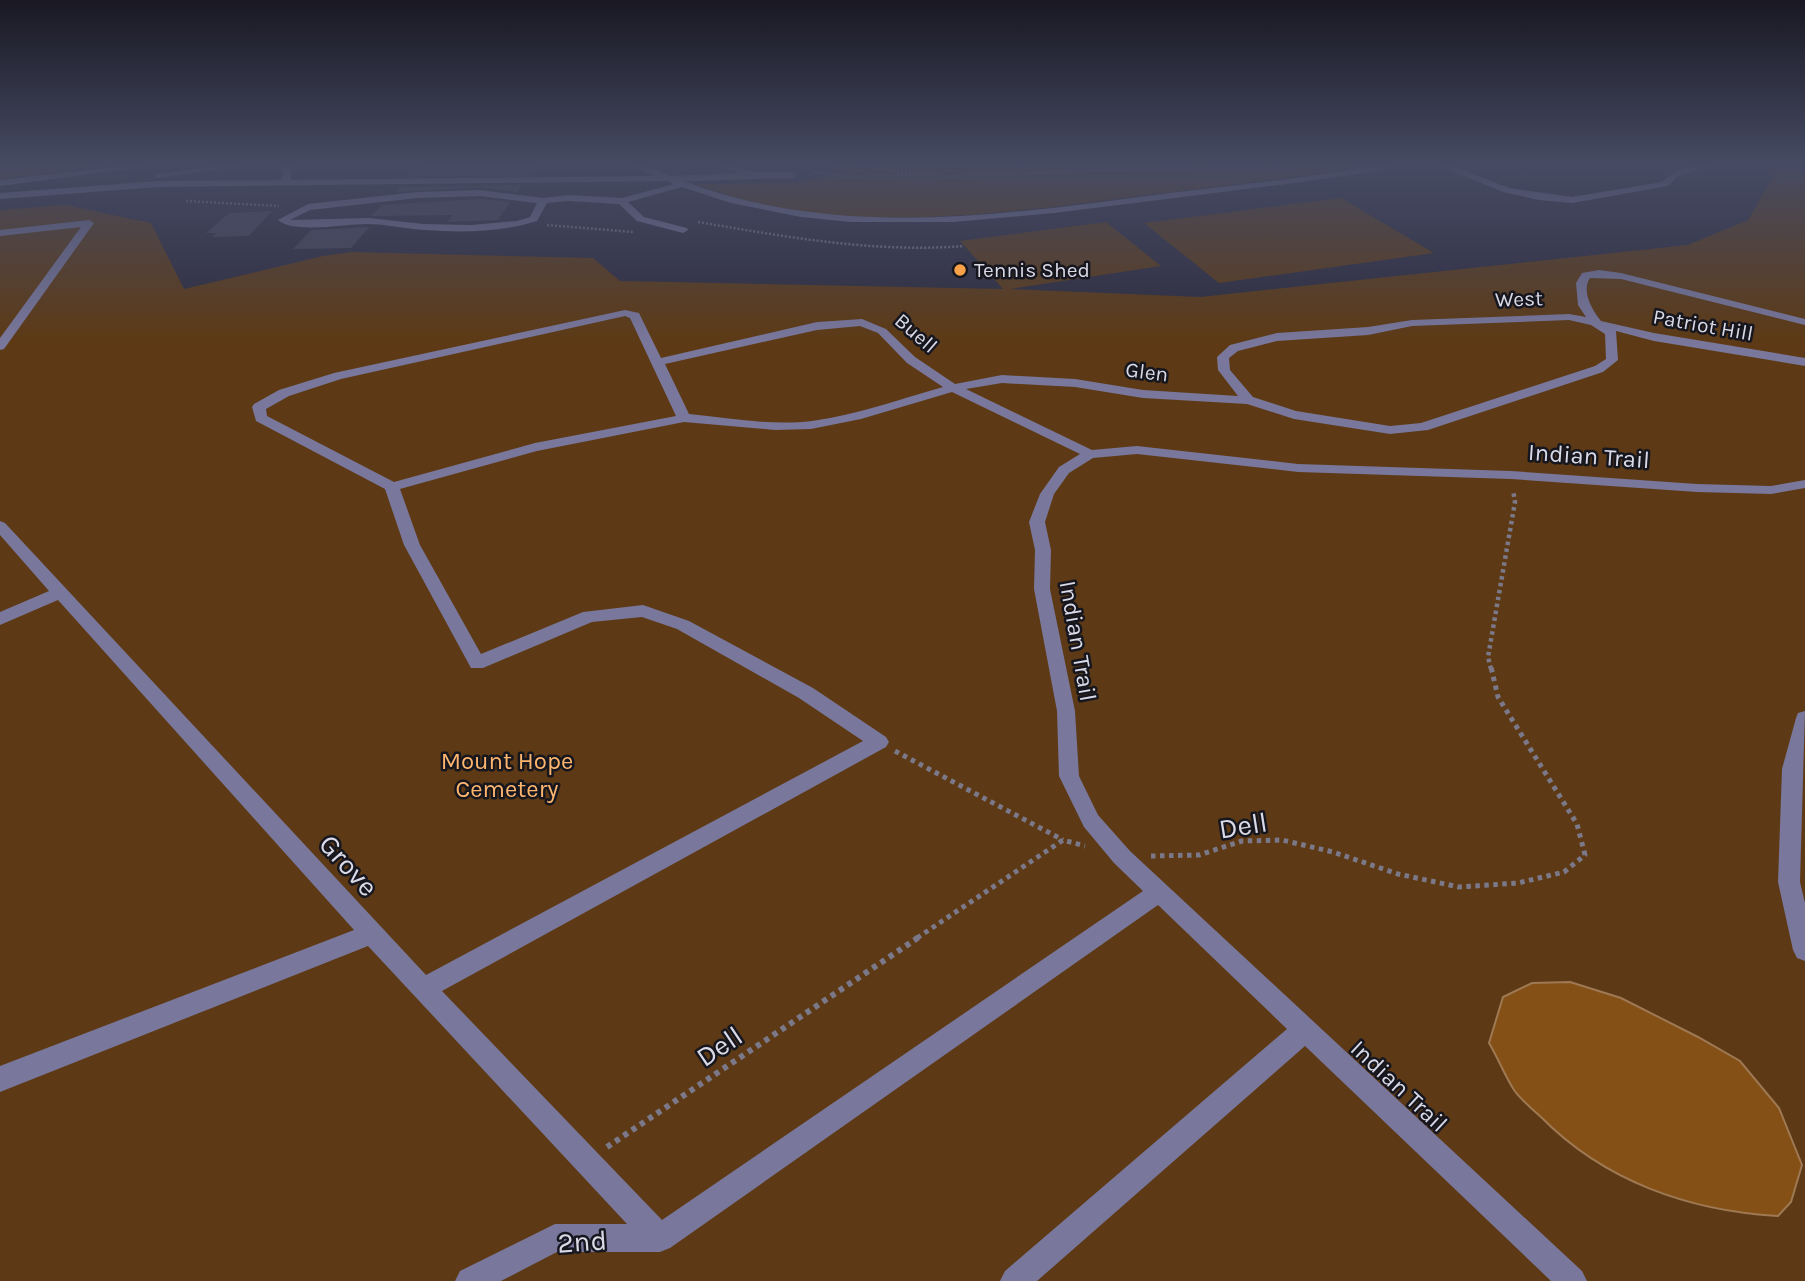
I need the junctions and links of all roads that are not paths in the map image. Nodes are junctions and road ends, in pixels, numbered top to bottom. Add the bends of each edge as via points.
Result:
1 (287, 223) edge
2 (345, 223) edge
3 (399, 223) edge
4 (519, 223) edge
5 (654, 223) edge
6 (678, 229) road end
7 (0, 233) edge
8 (1805, 322) edge
9 (1595, 323) junction
10 (0, 346) edge
11 (658, 362) junction
12 (1805, 362) edge
13 (953, 388) junction
14 (1248, 400) junction
15 (684, 418) junction
16 (1090, 454) junction
17 (1805, 484) edge
18 (392, 487) junction
19 (0, 526) edge
20 (61, 592) junction
21 (0, 619) edge
22 (1805, 718) edge
23 (1158, 892) junction
24 (372, 934) junction
25 (1805, 950) edge
26 (423, 989) junction
27 (1304, 1030) junction
28 (0, 1079) edge
29 (660, 1238) junction
30 (470, 1281) edge
31 (1015, 1281) edge
32 (1572, 1281) edge

1 - 2 street
3 - 4 street via 456,228
5 - 6 street
7 - 10 street via 89,223
8 - 9 street via 1599,273 1586,275 1581,282 1584,305
9 - 12 street, Patriot Hill
9 - 14 street, Glen via 1611,333 1612,360 1599,369 1423,427 1352,426
9 - 14 street, West via 1569,317 1412,323 1248,343 1223,357 1224,370
11 - 13 street, Buell via 817,326 862,322 882,331 911,360
11 - 15 street
11 - 18 street via 635,315 625,313 338,376 284,393 259,407 261,418
13 - 14 street, Glen via 1002,379 1041,380 1143,394
13 - 15 street, Glen via 811,425
13 - 16 street, Buell
15 - 18 street, Glen via 535,447
16 - 17 street, Indian Trail via 1138,450 1298,468 1511,475 1697,488 1771,490
16 - 23 street, Indian Trail via 1064,470 1037,522 1043,550 1042,589 1066,710 1069,776 1091,821
18 - 26 street via 412,545 477,663 589,616 643,611 683,625 806,693 879,742
19 - 20 street, Grove
20 - 21 street
20 - 24 street, Grove
22 - 25 street via 1792,769 1789,882
23 - 27 street, Indian Trail
23 - 29 street
24 - 26 street, Grove
24 - 28 street
26 - 29 street, Grove
27 - 31 street
27 - 32 street, Indian Trail
29 - 30 street, 2nd via 555,1238

